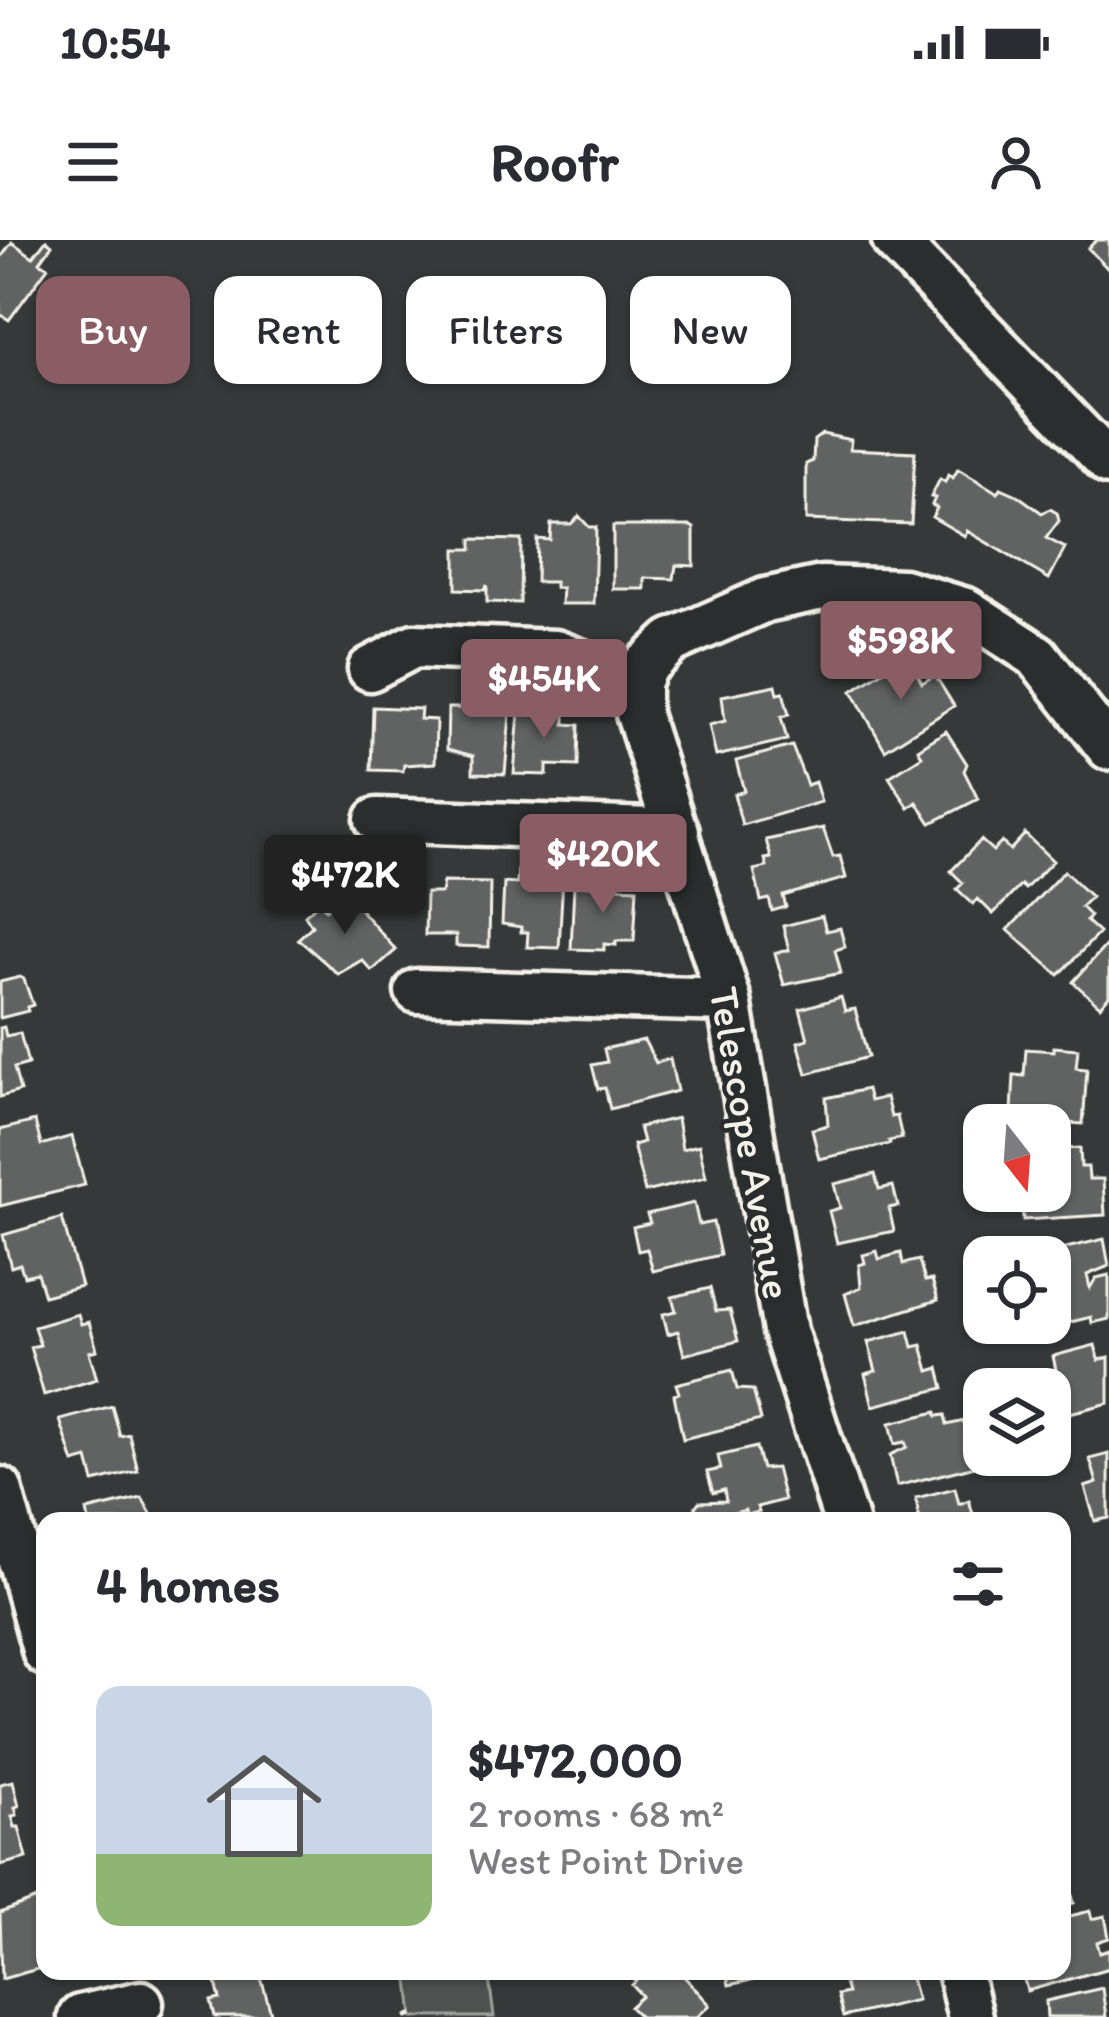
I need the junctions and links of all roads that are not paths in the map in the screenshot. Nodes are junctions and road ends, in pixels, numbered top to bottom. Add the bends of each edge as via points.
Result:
1 (894, 240) edge
2 (1109, 463) edge
3 (370, 669) dead end
4 (638, 683) junction
5 (1109, 748) edge
6 (377, 820) dead end
7 (677, 831) junction
8 (417, 992) dead end
9 (728, 1000) junction
10 (0, 1489) edge
11 (843, 1512) edge
12 (36, 1620) edge
13 (961, 1980) edge
14 (139, 1997) edge
15 (80, 2017) edge
16 (970, 2017) edge

1 - 2 street
3 - 4 street via 414,646 555,652
4 - 5 street via 673,641 765,599 822,588 903,591 965,610 1037,656
4 - 7 street, Telescope Avenue via 638,714
6 - 7 street
7 - 9 street, Telescope Avenue
8 - 9 street
9 - 11 street, Telescope Avenue via 785,1330
10 - 12 street
13 - 16 street
14 - 15 street

